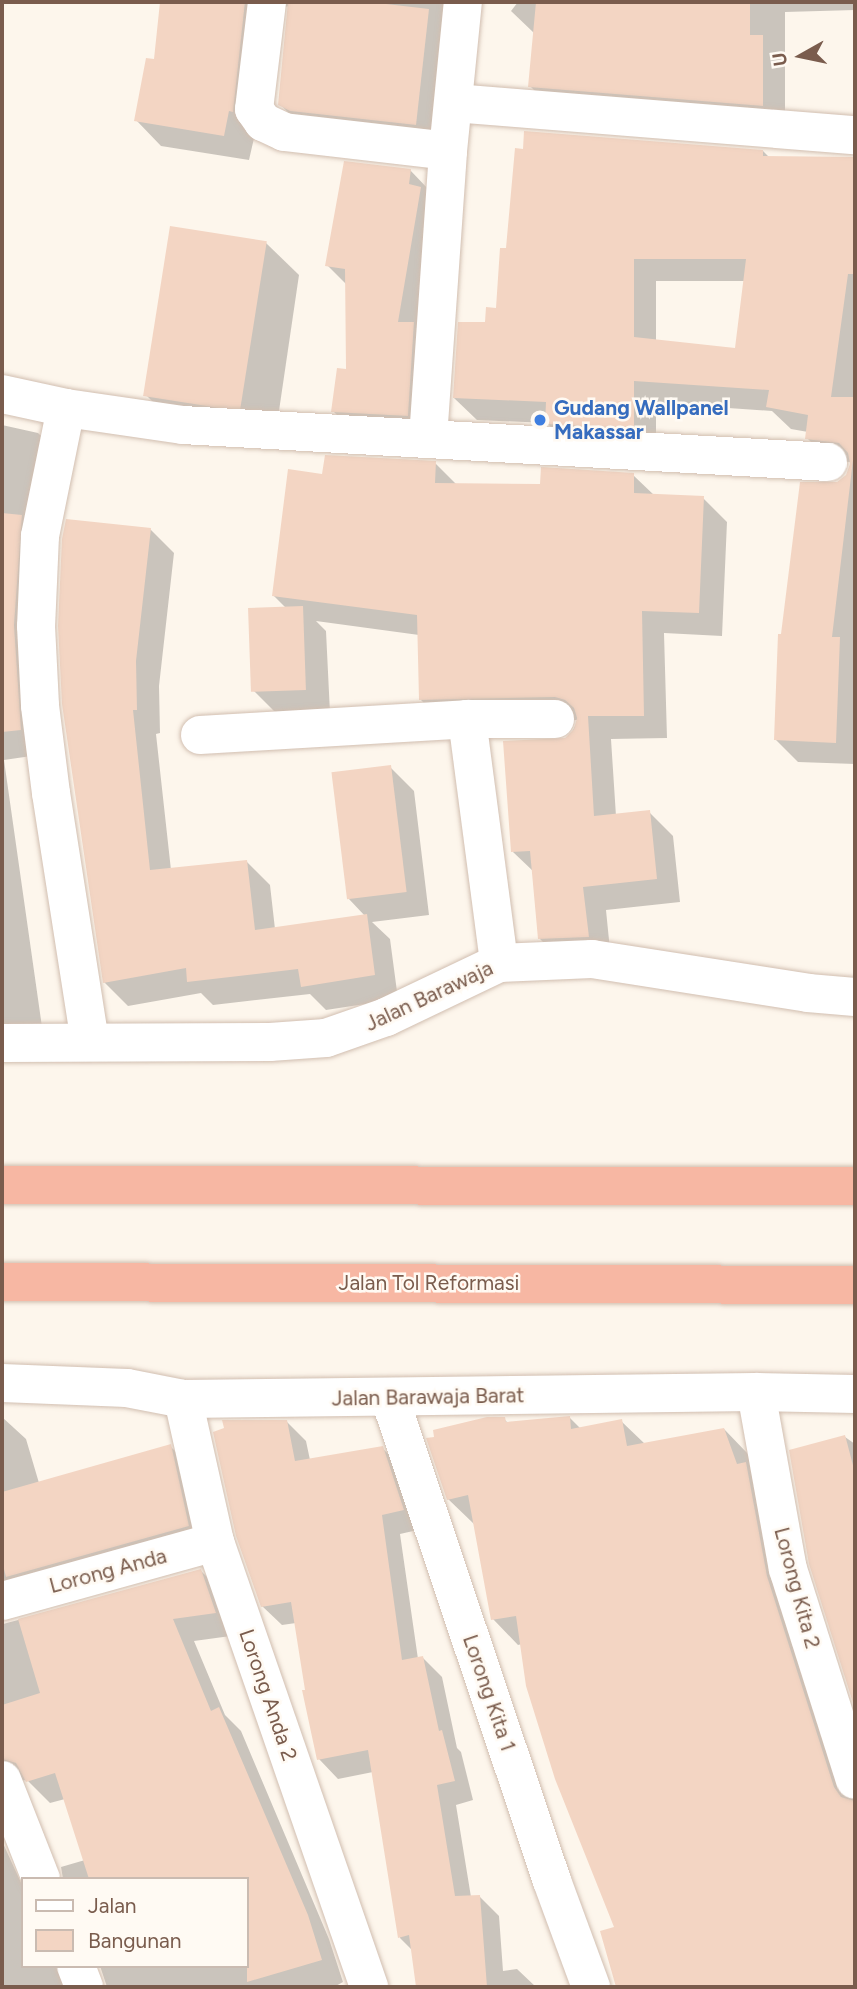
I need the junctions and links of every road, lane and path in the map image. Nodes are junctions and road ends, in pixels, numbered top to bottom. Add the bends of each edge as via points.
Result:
1 (267, 2) edge
2 (463, 2) edge
3 (454, 103) junction
4 (855, 135) edge
5 (448, 150) junction
6 (2, 394) edge
7 (66, 408) junction
8 (428, 438) junction
9 (828, 462) dead end
10 (467, 719) junction
11 (555, 719) dead end
12 (200, 735) dead end
13 (499, 963) junction
14 (855, 997) edge
15 (90, 1042) junction
16 (2, 1043) edge
17 (2, 1185) edge
18 (855, 1186) edge
19 (2, 1282) edge
20 (855, 1284) edge
21 (2, 1383) edge
22 (756, 1392) junction
23 (855, 1394) edge
24 (390, 1398) junction
25 (183, 1399) junction
26 (215, 1542) junction
27 (2, 1601) edge
28 (2, 1780) edge
29 (855, 1780) edge
30 (40, 1877) edge
31 (77, 1968) edge
32 (84, 1987) edge
33 (369, 1987) edge
34 (591, 1987) edge

1 - 5 street via 254,109 263,122 285,132
2 - 3 street
3 - 4 street
3 - 5 street
5 - 8 street
6 - 7 street
7 - 8 street via 183,425
7 - 15 street via 40,536 36,626 51,793
8 - 9 street
10 - 11 street
10 - 12 street
10 - 13 street
13 - 14 street, Jalan Barawaja via 592,959
13 - 15 street, Jalan Barawaja via 386,1017 326,1038
15 - 16 street, Jalan Barawaja
17 - 18 highway
19 - 20 highway, Jalan Tol Reformasi
21 - 25 street, Jalan Barawaja Barat via 127,1388
22 - 23 street, Jalan Barawaja Barat
22 - 24 street, Jalan Barawaja Barat
22 - 29 street, Lorong Kita 2 via 788,1569
24 - 25 street, Jalan Barawaja Barat
24 - 34 street, Lorong Kita 1
25 - 26 street, Lorong Anda 2
26 - 27 street, Lorong Anda
26 - 33 street, Lorong Anda 2
28 - 30 street
31 - 32 street

